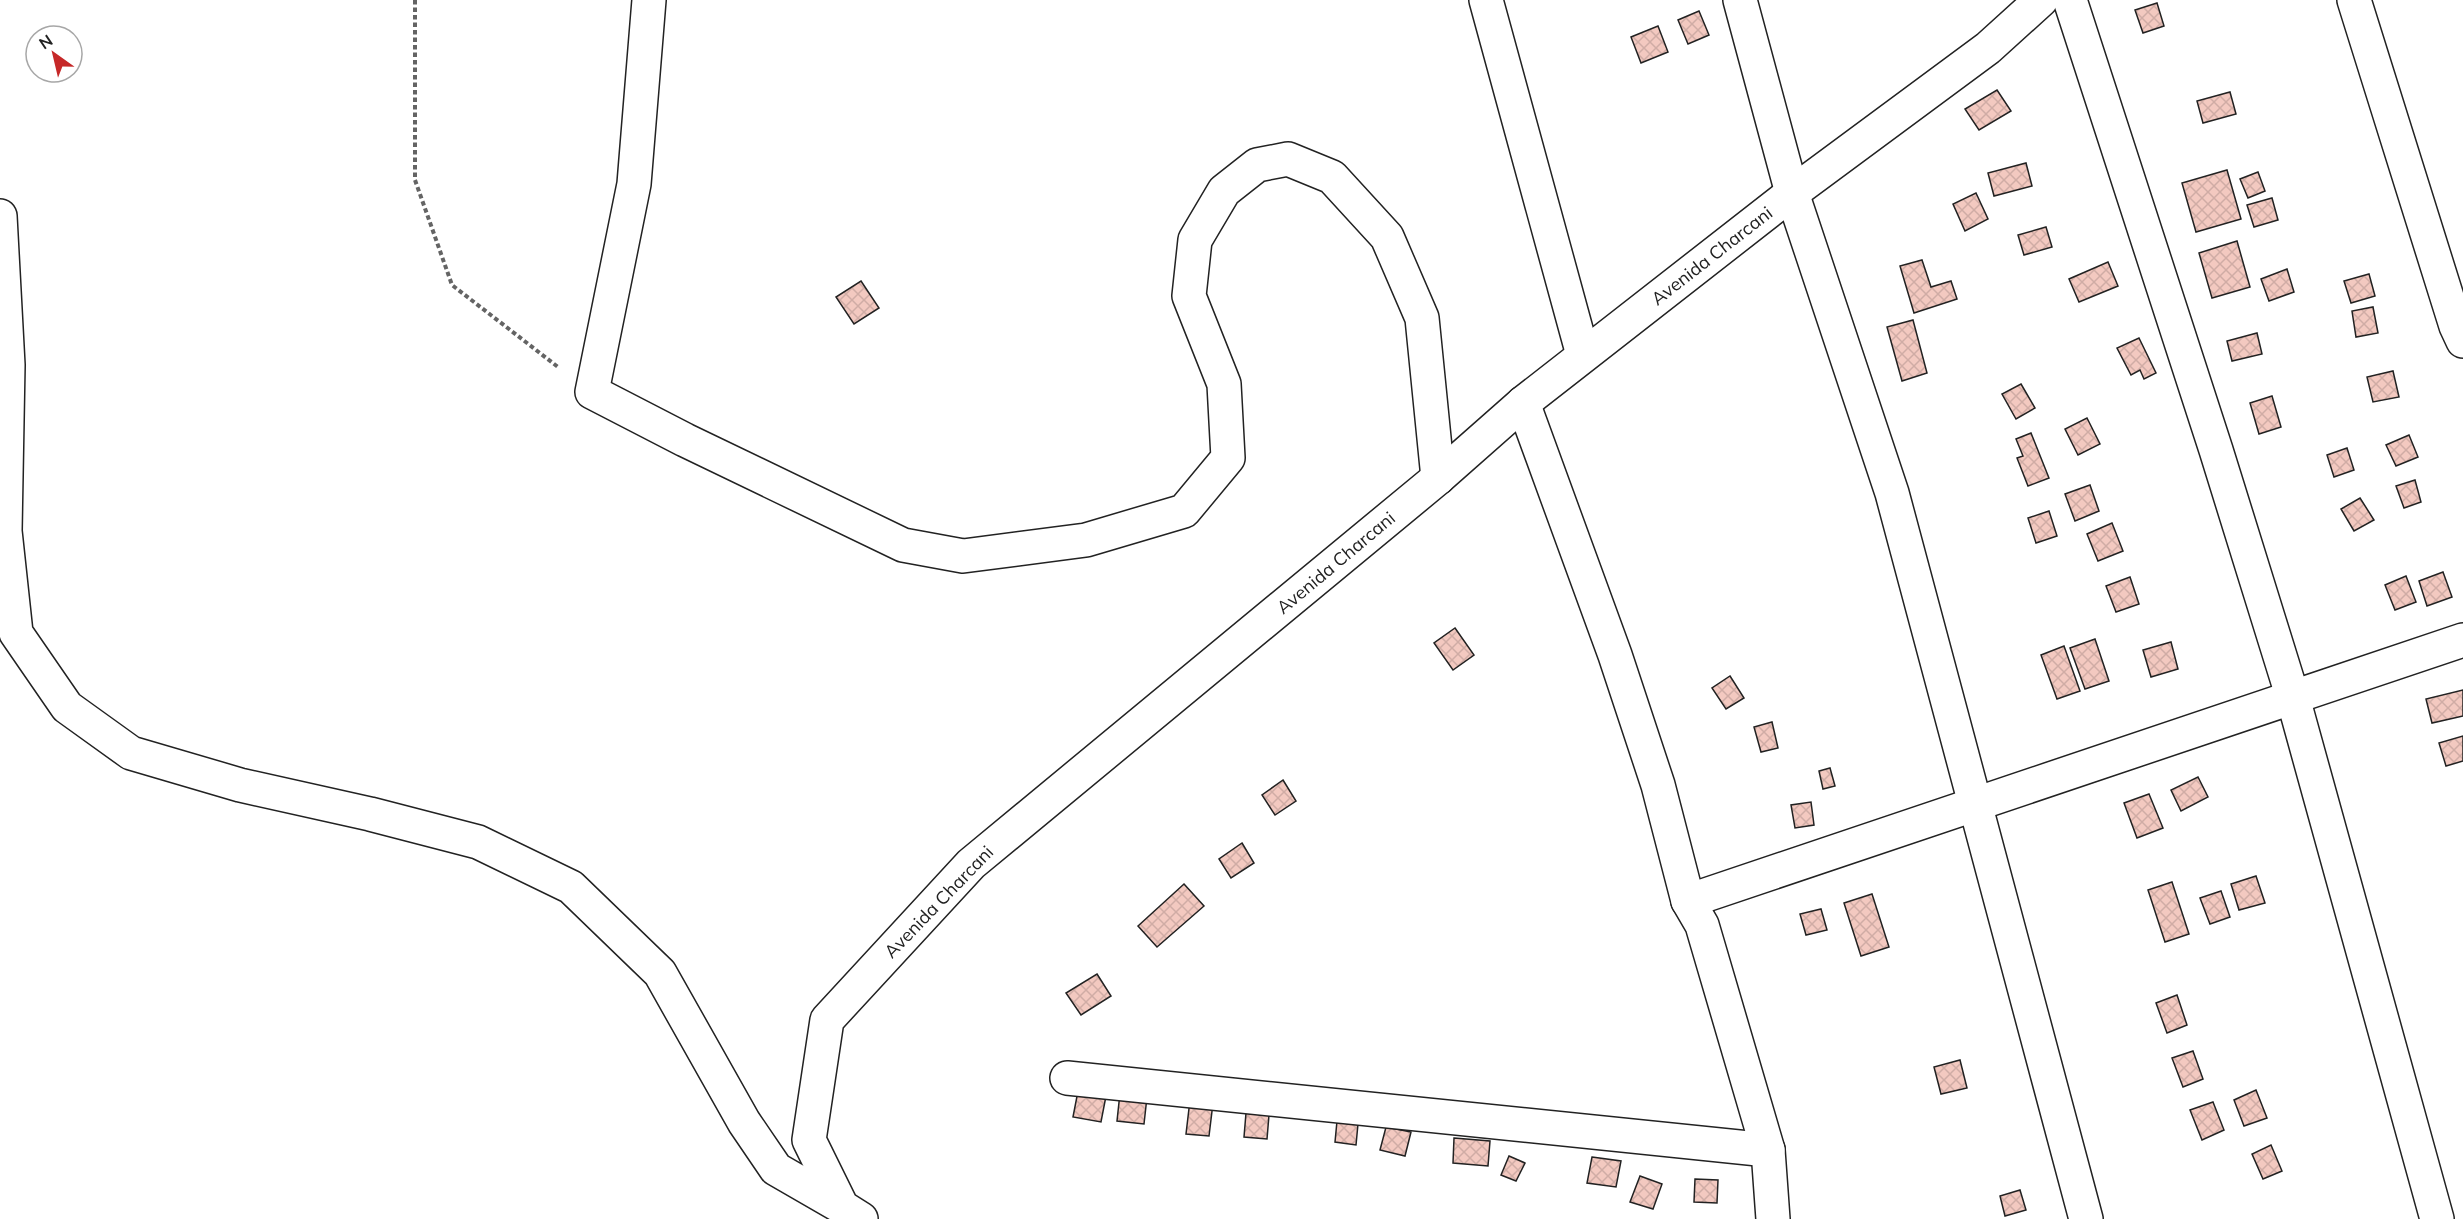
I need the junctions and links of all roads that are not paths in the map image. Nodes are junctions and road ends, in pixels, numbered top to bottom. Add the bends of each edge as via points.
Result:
1 (649, 0) edge
2 (1486, 0) edge
3 (1740, 0) edge
4 (2041, 0) edge
5 (2070, 0) edge
6 (2354, 0) edge
7 (1792, 193) junction
8 (0, 216) edge
9 (2463, 341) edge
10 (1583, 355) junction
11 (1523, 403) junction
12 (1438, 478) junction
13 (2463, 640) edge
14 (2293, 699) junction
15 (1975, 804) junction
16 (1688, 901) junction
17 (1067, 1078) dead end
18 (1768, 1150) junction
19 (851, 1213) edge
20 (1773, 1219) edge
21 (2086, 1219) edge
22 (2437, 1219) edge

1 - 12 street via 634,184 592,392 903,545 963,556 1086,540 1184,511 1228,458 1224,384 1189,296 1195,240 1224,191 1257,165 1288,159 1332,177 1387,237 1422,318
2 - 10 street
3 - 7 street
4 - 7 street, Avenida Charcani via 1988,48
5 - 14 street
6 - 9 street
7 - 10 street, Avenida Charcani
7 - 15 street via 1892,493
8 - 19 street via 8,365 5,531 16,633 67,707 131,753 240,785 478,842 571,887 660,973 744,1122 776,1169
10 - 11 street, Avenida Charcani
11 - 12 street, Avenida Charcani
11 - 16 street via 1658,785
12 - 19 street, Avenida Charcani via 971,864 827,1020 809,1140
13 - 14 street
14 - 15 street
14 - 22 street
15 - 16 street
15 - 21 street
16 - 18 street via 1702,925
17 - 18 street
18 - 20 street

